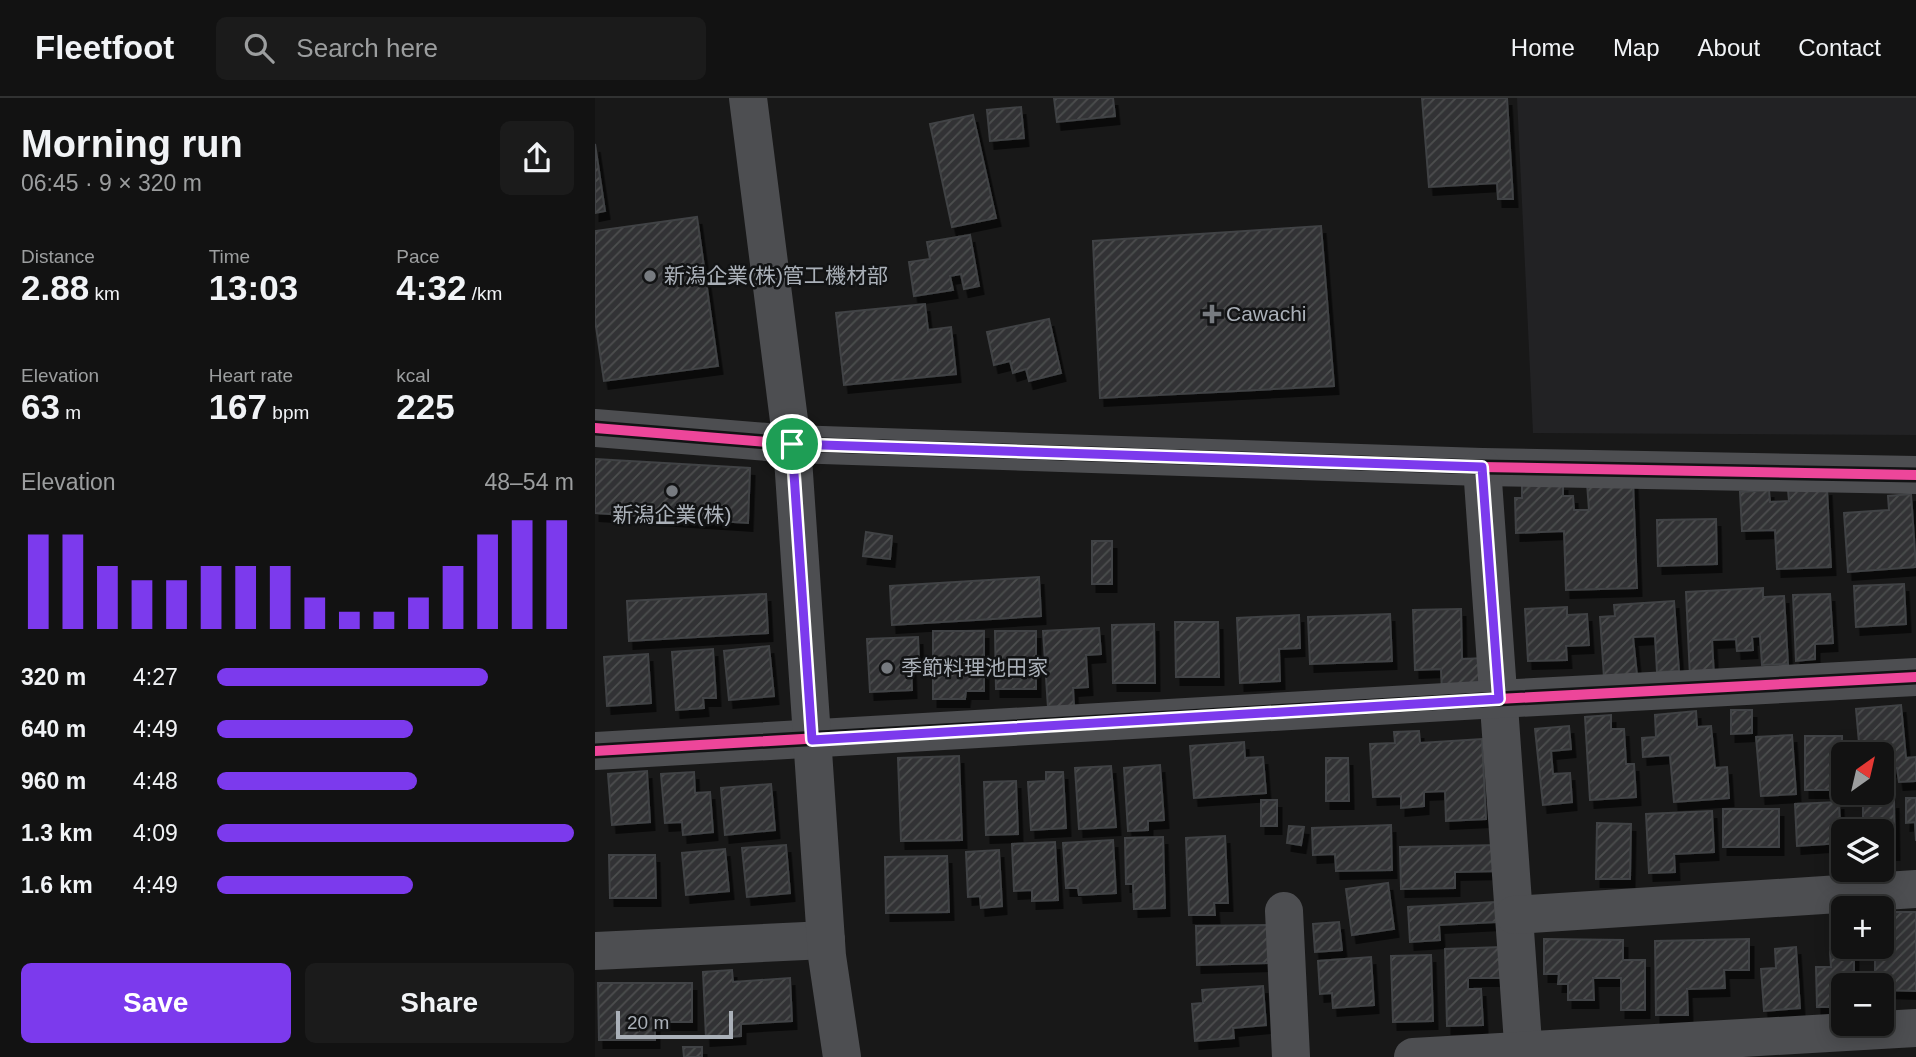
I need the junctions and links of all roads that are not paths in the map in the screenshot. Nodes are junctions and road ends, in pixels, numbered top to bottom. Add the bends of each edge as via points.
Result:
1 (748, 98) edge
2 (595, 428) edge
3 (792, 444) junction
4 (1482, 467) junction
5 (1916, 475) edge
6 (1916, 677) edge
7 (1499, 699) junction
8 (812, 740) junction
9 (595, 751) edge
10 (1916, 889) edge
11 (1284, 911) dead end
12 (1514, 915) junction
13 (825, 940) junction
14 (595, 951) edge
15 (1916, 1028) edge
16 (1524, 1054) edge
17 (842, 1057) edge
18 (1291, 1057) edge
19 (1413, 1057) edge

1 - 3 street
2 - 3 street
3 - 4 street
3 - 8 street
4 - 5 street
4 - 7 street
6 - 7 street
7 - 8 street
7 - 12 street
8 - 9 street
8 - 13 street
10 - 12 street
11 - 18 street
12 - 16 street
13 - 14 street
13 - 17 street
15 - 16 street
16 - 19 street

